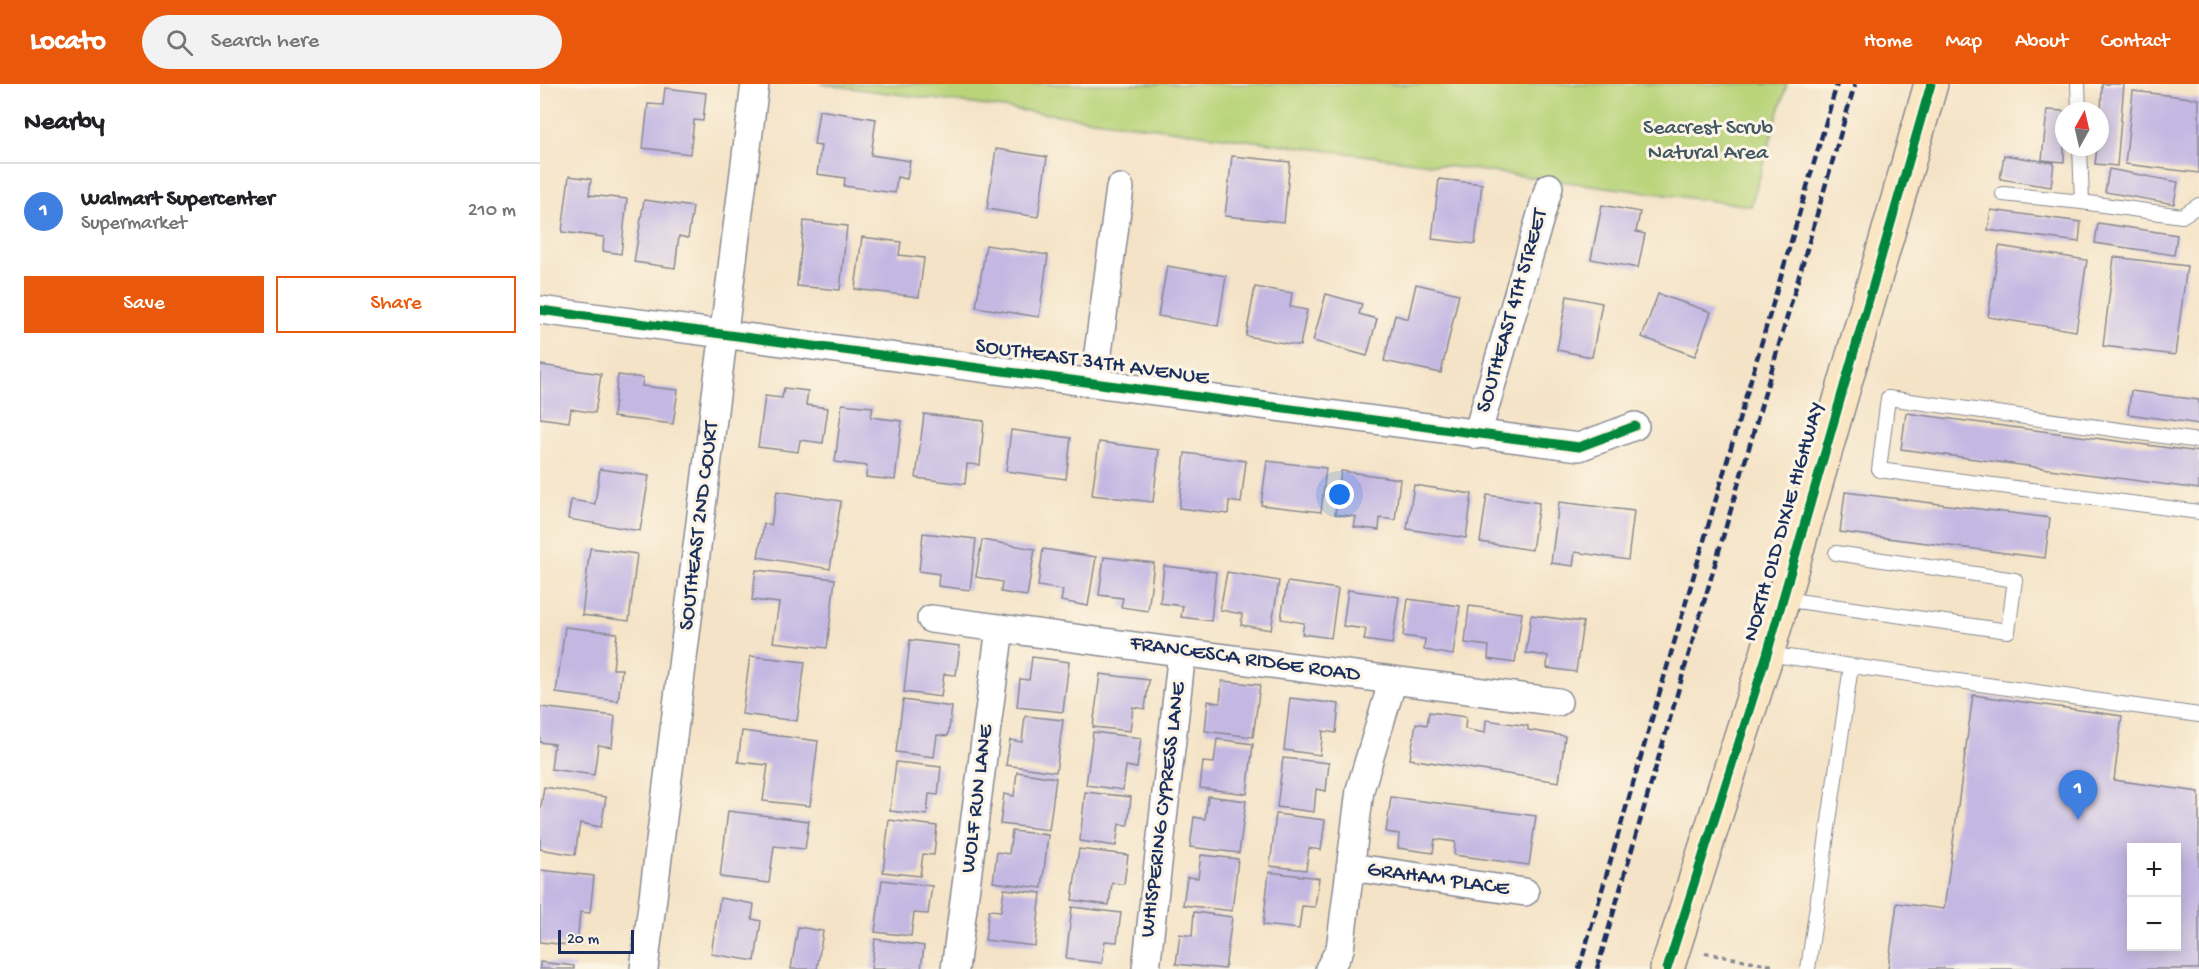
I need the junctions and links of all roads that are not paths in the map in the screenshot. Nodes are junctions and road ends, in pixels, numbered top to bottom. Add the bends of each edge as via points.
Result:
1 (755, 84) edge
2 (1931, 84) edge
3 (2078, 84) edge
4 (2079, 102) edge
5 (2080, 156) edge
6 (1549, 186) dead end
7 (1120, 188) dead end
8 (2004, 194) dead end
9 (2082, 202) junction
10 (2199, 205) edge
11 (540, 310) edge
12 (724, 335) junction
13 (1094, 383) junction
14 (1635, 426) dead end
15 (1477, 435) junction
16 (2199, 441) edge
17 (2199, 512) edge
18 (1836, 553) dead end
19 (1783, 599) junction
20 (931, 619) dead end
21 (1000, 628) junction
22 (1182, 652) junction
23 (1767, 654) junction
24 (1851, 666) junction
25 (1393, 680) junction
26 (1558, 702) dead end
27 (2199, 715) edge
28 (1350, 867) junction
29 (1525, 892) dead end
30 (645, 969) edge
31 (956, 969) edge
32 (1146, 969) edge
33 (1329, 969) edge
34 (1667, 969) edge
35 (1808, 969) edge

1 - 12 street, SOUTHEAST 2ND COURT
2 - 19 street, NORTH OLD DIXIE HIGHWAY
3 - 4 lane
5 - 9 lane
6 - 15 street, SOUTHEAST 4TH STREET
7 - 13 street
8 - 9 lane
9 - 10 lane via 2182,216
11 - 12 street, SOUTHEAST 34TH AVENUE
12 - 13 street, SOUTHEAST 34TH AVENUE
12 - 30 street, SOUTHEAST 2ND COURT
13 - 15 street, SOUTHEAST 34TH AVENUE
14 - 15 street, SOUTHEAST 34TH AVENUE via 1579,447
16 - 17 lane via 1887,398 1879,470
18 - 19 lane via 2015,580 2008,631
19 - 23 street, NORTH OLD DIXIE HIGHWAY
20 - 21 street, FRANCESCA RIDGE ROAD
21 - 22 street, FRANCESCA RIDGE ROAD
21 - 31 street, WOLF RUN LANE
22 - 25 street, FRANCESCA RIDGE ROAD
22 - 32 street, WHISPERING CYPRESS LANE
23 - 24 lane
23 - 34 street, NORTH OLD DIXIE HIGHWAY
24 - 27 lane
24 - 35 lane
25 - 26 street, FRANCESCA RIDGE ROAD
25 - 28 street via 1360,790
28 - 29 street, GRAHAM PLACE
28 - 33 street via 1340,949

